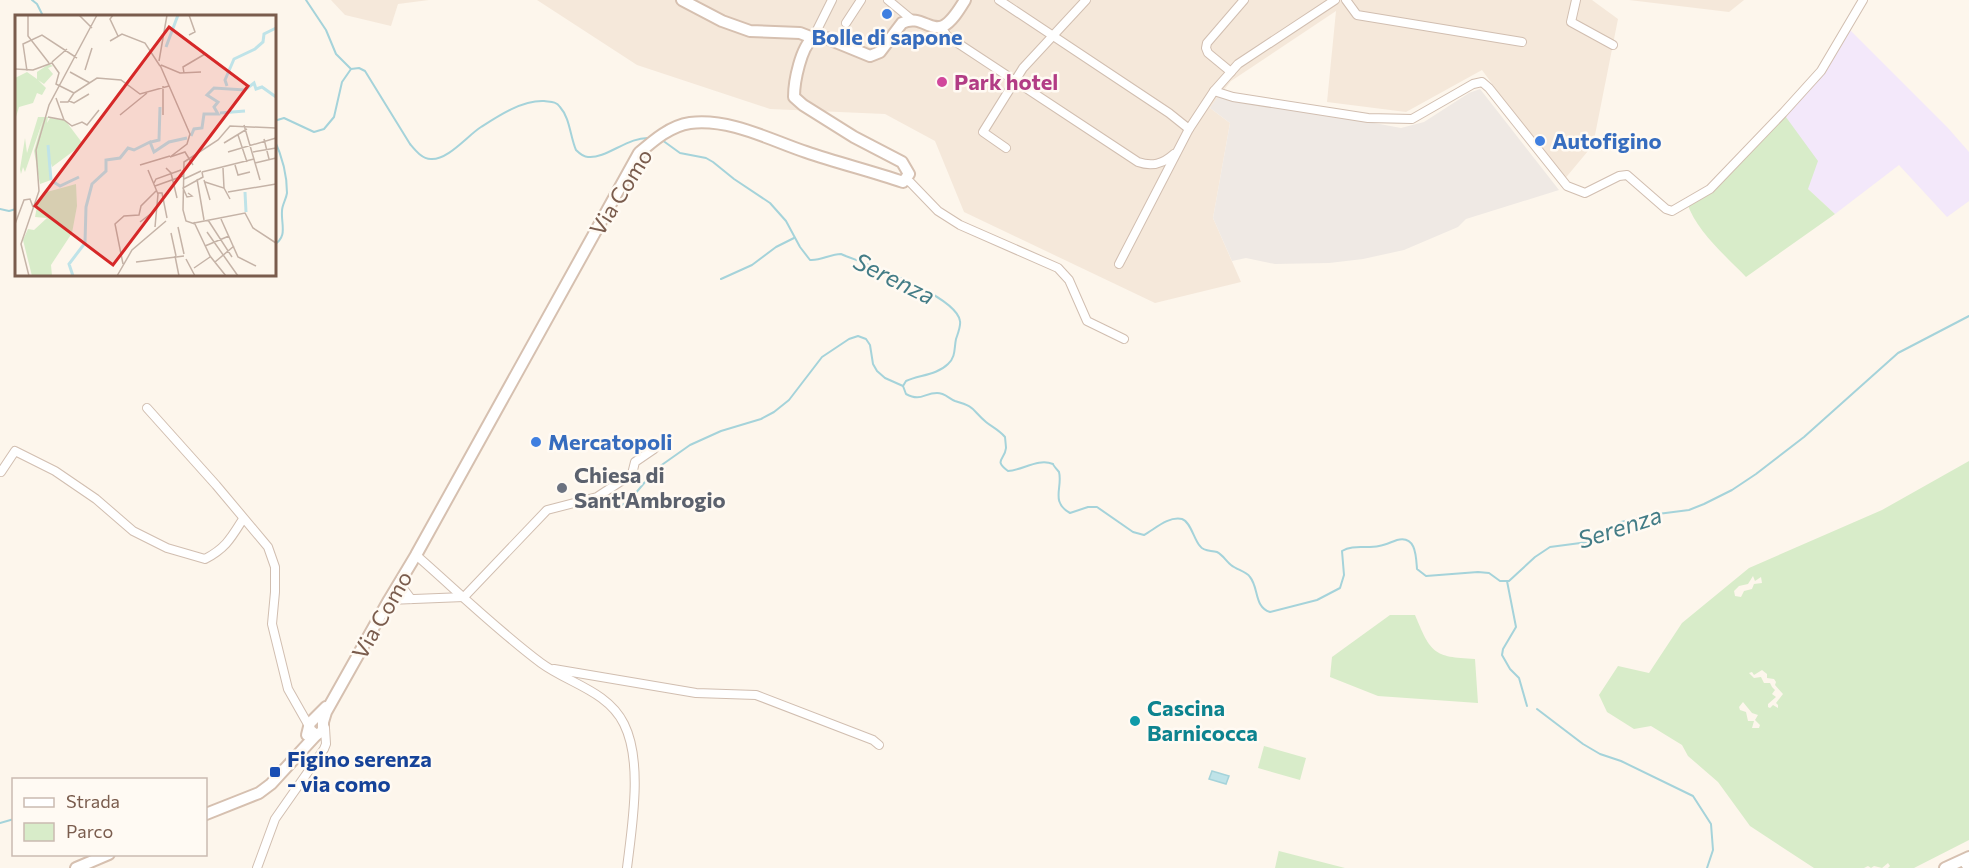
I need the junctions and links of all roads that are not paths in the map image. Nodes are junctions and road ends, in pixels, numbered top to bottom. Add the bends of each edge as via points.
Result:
1 (682, 0) edge
2 (832, 0) edge
3 (861, 0) edge
4 (888, 0) edge
5 (965, 0) edge
6 (999, 0) edge
7 (1086, 0) edge
8 (1244, 0) edge
9 (1335, 0) edge
10 (1346, 0) edge
11 (1576, 0) edge
12 (1863, 0) edge
13 (911, 20) junction
14 (846, 23) dead end
15 (941, 27) junction
16 (1053, 36) junction
17 (813, 38) junction
18 (1522, 42) dead end
19 (1613, 45) dead end
20 (1231, 72) junction
21 (1015, 81) junction
22 (1214, 91) junction
23 (1189, 129) junction
24 (1006, 148) dead end
25 (1179, 149) junction
26 (1138, 162) junction
27 (1163, 177) junction
28 (905, 180) junction
29 (1119, 264) dead end
30 (1124, 339) dead end
31 (147, 408) dead end
32 (654, 449) dead end
33 (1, 472) edge
34 (243, 519) junction
35 (416, 555) junction
36 (399, 584) junction
37 (464, 597) junction
38 (411, 599) junction
39 (388, 600) junction
40 (550, 668) junction
41 (315, 727) junction
42 (879, 745) dead end
43 (207, 814) edge
44 (106, 856) edge
45 (1966, 862) edge
46 (76, 868) edge
47 (257, 868) edge
48 (627, 868) edge
49 (1945, 868) edge

1 - 17 street via 750,31 800,33
2 - 17 street
3 - 14 street
4 - 13 street
5 - 15 street
6 - 16 street
7 - 16 street
8 - 20 street via 1206,48
9 - 20 street
10 - 18 street via 1357,15
11 - 19 street via 1571,22
12 - 22 street via 1821,71 1784,113 1710,189 1672,212 1627,175 1585,193 1568,186 1482,82 1412,119 1368,118
13 - 15 street
13 - 17 street via 902,23 874,56 826,38
15 - 21 street via 947,36
16 - 21 street
16 - 23 street
17 - 28 street via 804,50 794,97 854,137 902,162 909,174
20 - 22 street
21 - 24 street via 983,132
21 - 26 street
22 - 23 street
23 - 25 street
25 - 26 street via 1154,165
25 - 27 street
26 - 27 street
27 - 29 street
28 - 30 street via 938,211 960,225 1058,268 1069,280 1087,321
28 - 35 street, Via Como via 724,124 690,123 661,134 639,153
31 - 34 street
32 - 37 street via 635,462 632,474 597,497 548,510
33 - 34 street via 15,451 55,471 133,531 167,548 205,559 219,552
34 - 41 street via 268,547 275,567 272,624 288,689
35 - 36 street, Via Como
35 - 37 street
36 - 38 street
36 - 39 street, Via Como
37 - 38 street
37 - 40 street
38 - 39 street
39 - 41 street, Via Como
40 - 42 street via 696,693 756,695
40 - 48 street via 611,705 624,724 631,748 635,794
41 - 43 street, Via Como via 291,764 271,784 259,793
41 - 47 street via 326,744 324,749 275,819
44 - 46 street
45 - 49 street

